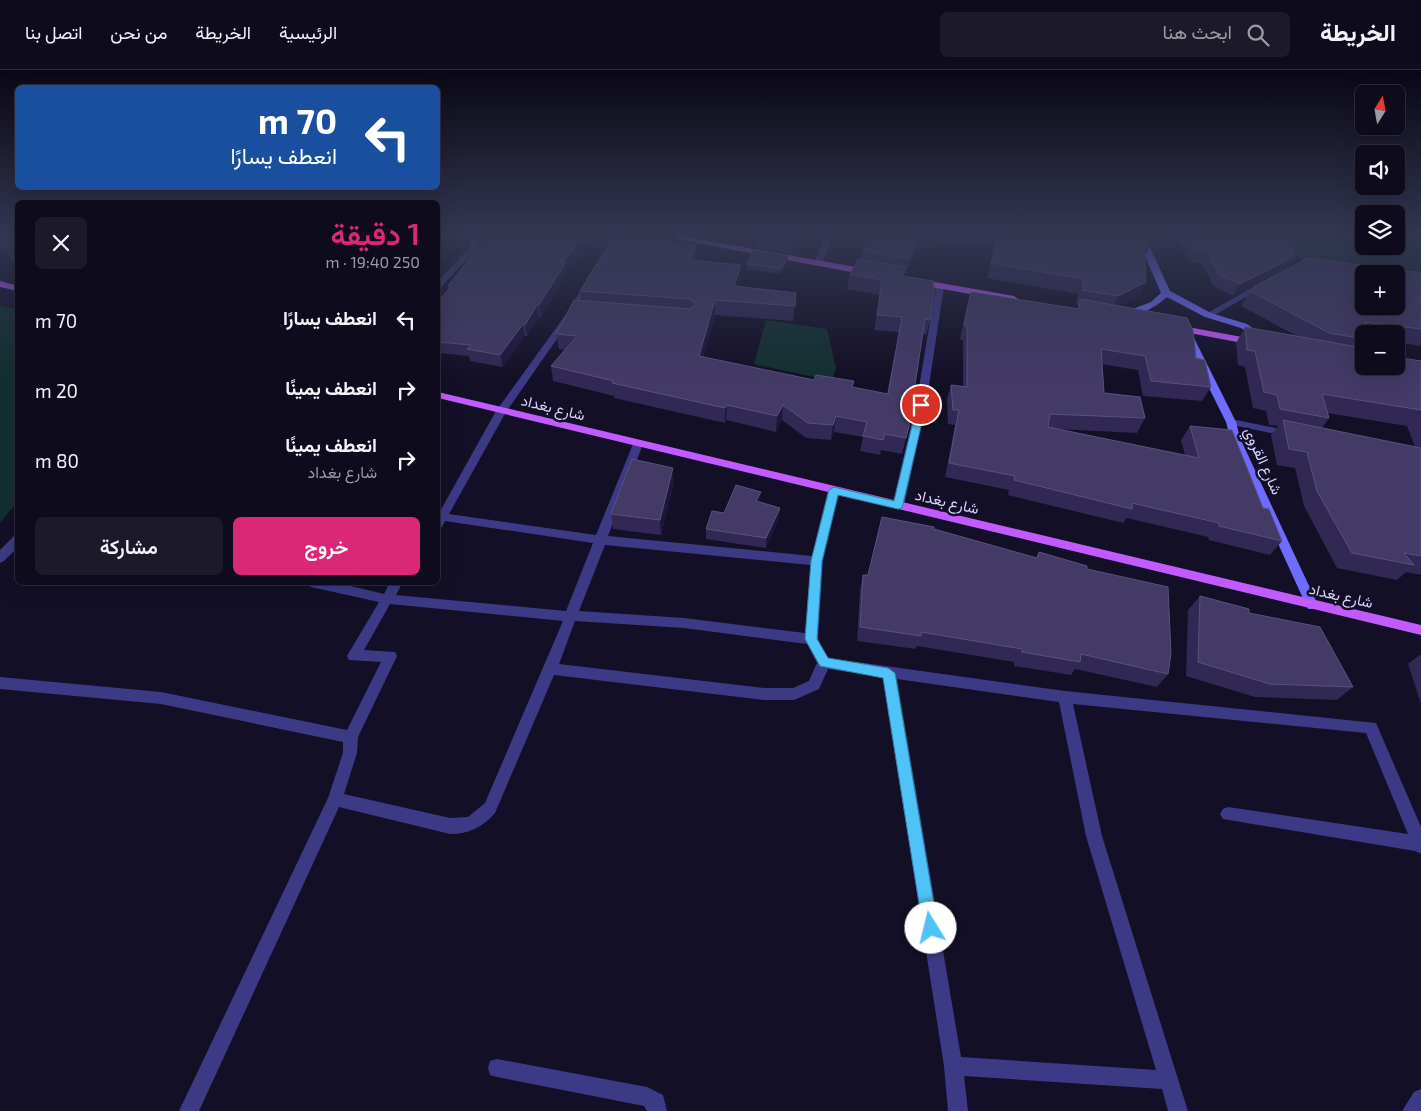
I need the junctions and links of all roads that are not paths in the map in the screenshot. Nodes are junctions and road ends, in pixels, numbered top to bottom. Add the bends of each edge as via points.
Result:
1 (594, 281) edge
2 (915, 281) edge
3 (1160, 281) edge
4 (1269, 282) edge
5 (0, 284) edge
6 (940, 286) junction
7 (15, 288) edge
8 (1166, 292) junction
9 (1027, 301) edge
10 (1208, 315) junction
11 (1141, 322) edge
12 (1167, 326) edge
13 (1185, 330) junction
14 (440, 396) edge
15 (501, 411) junction
16 (1231, 422) junction
17 (1297, 436) edge
18 (638, 444) junction
19 (834, 490) junction
20 (898, 506) junction
21 (440, 520) edge
22 (600, 540) junction
23 (15, 541) edge
24 (0, 558) edge
25 (817, 561) junction
26 (325, 585) edge
27 (394, 585) edge
28 (385, 598) junction
29 (1312, 605) junction
30 (569, 616) junction
31 (1421, 630) edge
32 (811, 639) junction
33 (824, 663) junction
34 (550, 669) junction
35 (888, 673) junction
36 (0, 683) edge
37 (1065, 697) junction
38 (351, 737) junction
39 (335, 799) junction
40 (1228, 814) dead end
41 (1420, 845) edge
42 (953, 1066) junction
43 (497, 1068) dead end
44 (1168, 1080) junction
45 (1421, 1099) edge
46 (189, 1111) edge
47 (657, 1111) edge
48 (958, 1111) edge
49 (1178, 1111) edge
50 (1412, 1111) edge

1 - 15 street via 578,311
2 - 6 main road
3 - 8 main road
4 - 10 street
5 - 7 main road
6 - 9 main road
6 - 20 street via 921,405
8 - 10 main road
8 - 11 main road via 1154,304 1114,317
10 - 13 main road via 1244,326 1269,344
12 - 13 main road
13 - 16 main road, شارع القروي
14 - 15 main road, شارع بغداد
15 - 18 main road, شارع بغداد
15 - 21 street
16 - 17 street
16 - 29 main road, شارع القروي via 1235,438
18 - 19 main road, شارع بغداد
18 - 22 street
19 - 20 main road, شارع بغداد
19 - 25 street
20 - 29 main road, شارع بغداد
21 - 22 street
22 - 25 street
22 - 30 street
23 - 24 street
25 - 32 street
26 - 28 street
27 - 28 street
28 - 30 street
28 - 38 street via 354,656 390,656
29 - 31 main road, شارع بغداد
30 - 32 street via 684,623
30 - 34 street
32 - 33 street
33 - 34 street via 814,685 794,694 764,694
33 - 35 street
34 - 39 street via 490,808 479,820 464,827 450,826
35 - 37 street
35 - 42 street
36 - 38 street via 162,698
37 - 41 street via 1371,727
37 - 44 street via 1094,836
38 - 39 street via 350,753
39 - 46 street
40 - 41 street
42 - 44 street
42 - 48 street
43 - 47 street via 647,1097 656,1102
44 - 49 street
45 - 50 street

